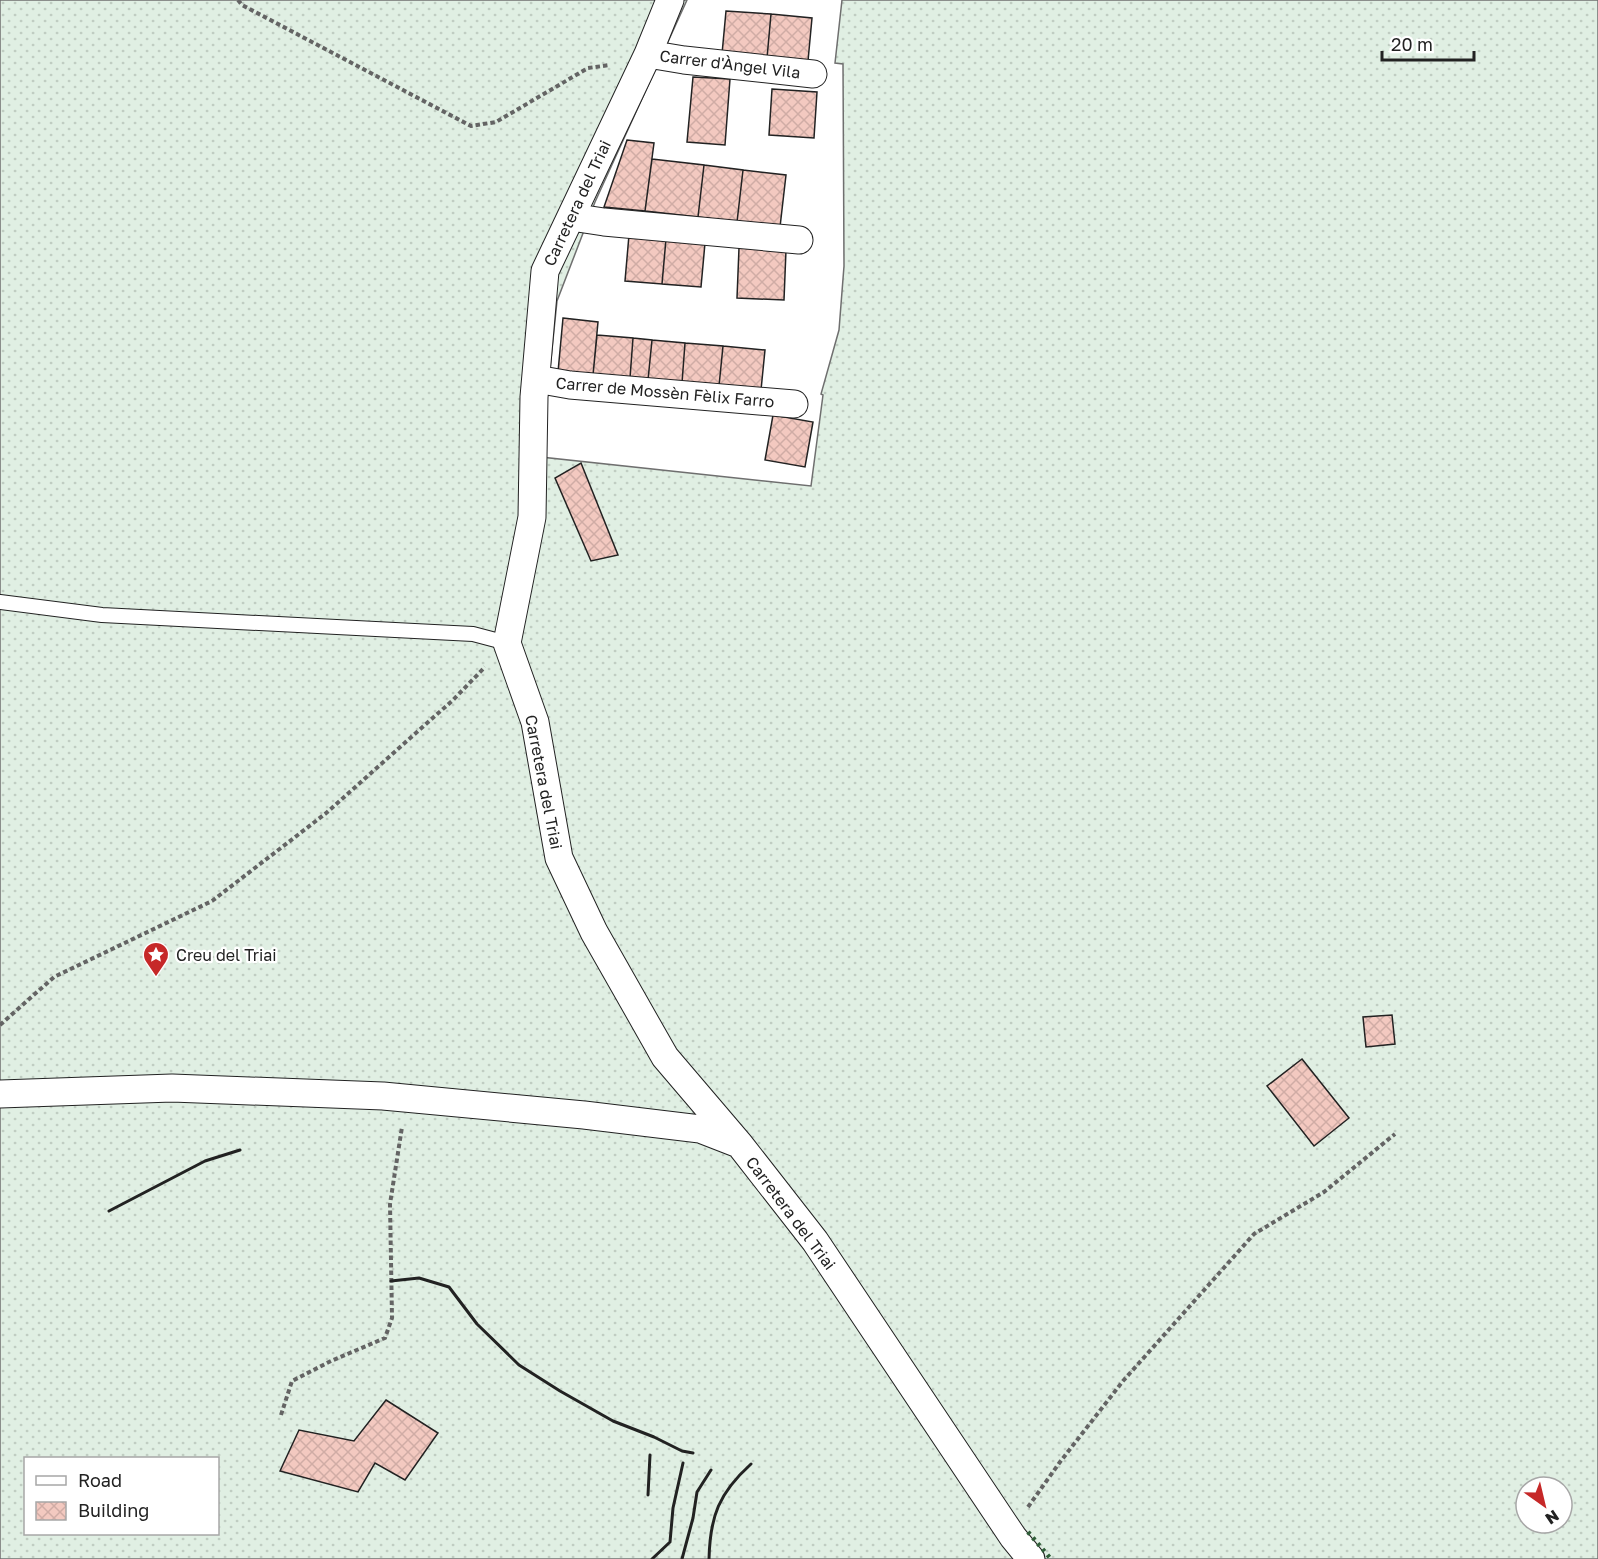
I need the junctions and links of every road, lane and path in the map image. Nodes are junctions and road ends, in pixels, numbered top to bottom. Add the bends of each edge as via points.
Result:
1 (238, 0) edge
2 (670, 0) edge
3 (642, 65) junction
4 (813, 74) dead end
5 (571, 217) junction
6 (800, 240) dead end
7 (536, 379) junction
8 (794, 404) dead end
9 (0, 602) edge
10 (507, 643) junction
11 (0, 1026) edge
12 (0, 1094) edge
13 (406, 1099) junction
14 (1395, 1134) dead end
15 (740, 1144) junction
16 (281, 1415) dead end
17 (1013, 1537) junction
18 (1031, 1559) edge

1 - 3 path via 471,126 496,122 588,68
2 - 3 street, Carretera del Triai
3 - 4 street, Carrer d'Àngel Vila via 684,60
3 - 5 street, Carretera del Triai
5 - 6 street
5 - 7 street, Carretera del Triai via 545,271
7 - 8 street, Carrer de Mossèn Fèlix Farro
7 - 10 street, Carretera del Triai via 532,517
9 - 10 lane via 102,615 473,634
10 - 11 path via 453,700 325,814 213,901 54,977
10 - 15 street, Carretera del Triai via 535,722 559,858 594,932 665,1057
12 - 13 street via 172,1088
13 - 15 street via 700,1128
13 - 16 path via 390,1204 392,1317 385,1338 292,1381
14 - 17 path via 1324,1192 1254,1234 1123,1381 1023,1514
15 - 17 street, Carretera del Triai via 815,1241
17 - 18 street, Carretera del Triai

